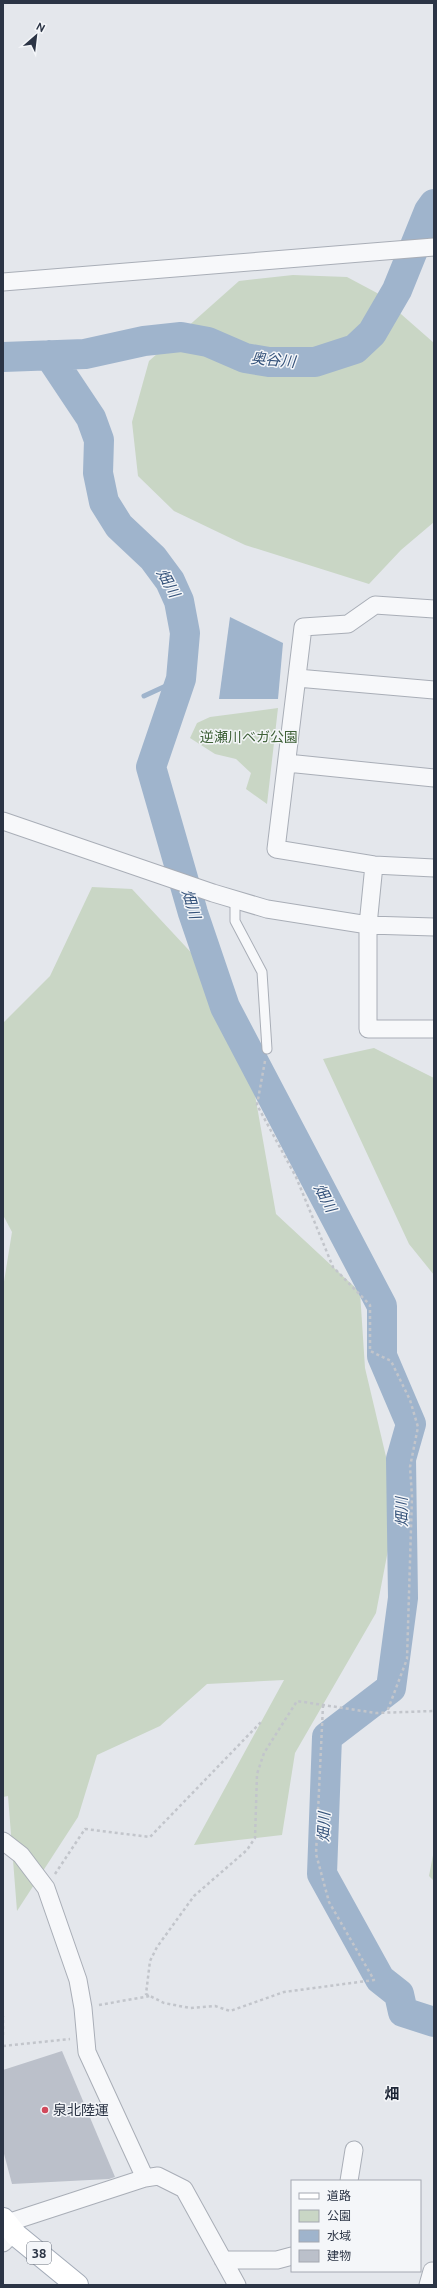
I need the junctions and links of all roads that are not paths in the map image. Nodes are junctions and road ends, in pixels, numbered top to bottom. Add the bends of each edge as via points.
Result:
1 (434, 247) edge
2 (3, 282) edge
3 (434, 609) edge
4 (297, 678) junction
5 (434, 690) edge
6 (287, 763) junction
7 (434, 778) edge
8 (3, 821) edge
9 (374, 865) junction
10 (434, 868) edge
11 (235, 899) junction
12 (368, 925) junction
13 (434, 927) edge
14 (434, 1029) edge
15 (267, 1049) road end
16 (3, 1841) edge
17 (354, 2150) dead end
18 (145, 2178) junction
19 (349, 2180) edge
20 (7, 2229) edge
21 (291, 2256) edge
22 (224, 2260) junction
23 (77, 2285) edge
24 (238, 2285) edge

1 - 2 street
3 - 4 street via 375,605 348,624 303,627
4 - 5 street
4 - 6 street
6 - 7 street
6 - 9 street via 276,849
8 - 11 street
9 - 10 street
9 - 12 street
11 - 12 street via 266,909
11 - 15 lane via 235,921 262,972
12 - 13 street
12 - 14 street via 368,1029
16 - 18 street via 21,1855 46,1888 71,1954 83,2008 86,2052
17 - 19 street
18 - 20 street
18 - 22 street via 158,2176 184,2189
20 - 23 main road, 38
21 - 22 street via 277,2260
22 - 24 street

